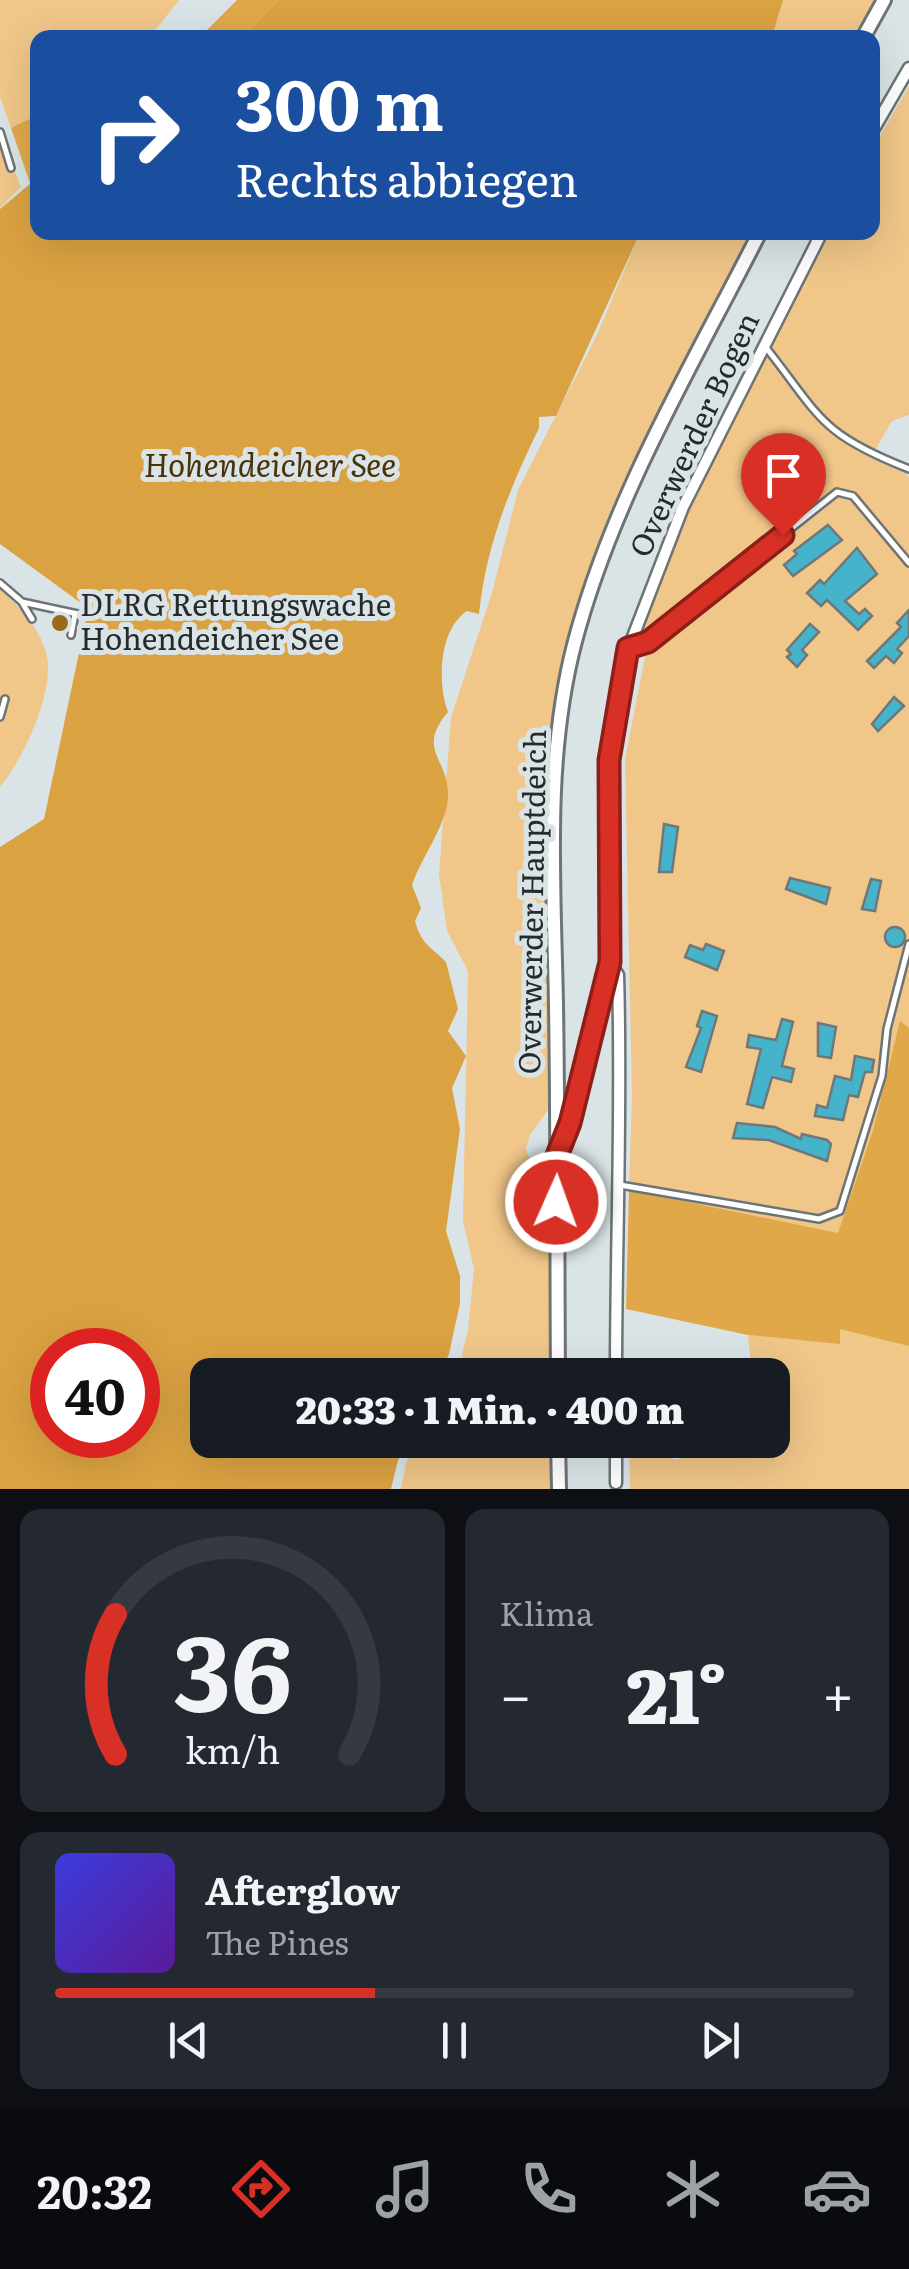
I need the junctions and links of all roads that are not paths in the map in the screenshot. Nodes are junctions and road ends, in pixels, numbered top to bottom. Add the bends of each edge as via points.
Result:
1 (884, 0) edge
2 (868, 30) edge
3 (909, 68) edge
4 (880, 118) edge
5 (0, 132) edge
6 (11, 168) dead end
7 (756, 240) edge
8 (818, 240) edge
9 (764, 345) junction
10 (909, 469) edge
11 (909, 563) edge
12 (0, 583) edge
13 (22, 602) junction
14 (76, 614) junction
15 (87, 616) dead end
16 (32, 618) dead end
17 (70, 635) dead end
18 (628, 648) junction
19 (6, 700) dead end
20 (0, 717) edge
21 (909, 944) edge
22 (610, 962) junction
23 (556, 1158) junction
24 (618, 1184) junction
25 (558, 1358) edge
26 (616, 1358) edge
27 (558, 1458) edge
28 (616, 1458) edge
29 (616, 1482) dead end
30 (559, 1489) edge

1 - 2 street
3 - 4 street
5 - 6 lane
7 - 23 street, Overwerder Hauptdeich via 626,499 590,592 562,696 553,858
8 - 9 street, Overwerder Bogen
9 - 10 lane via 835,435
9 - 18 street, Overwerder Bogen via 683,507
11 - 18 lane via 853,496 837,492 648,642
12 - 13 lane
13 - 14 lane
13 - 16 lane
14 - 15 lane
14 - 17 lane
18 - 22 street, Overwerder Bogen via 609,760
19 - 20 lane
21 - 24 lane via 882,1076 840,1210 819,1220
22 - 23 street, Overwerder Bogen
22 - 24 street, Overwerder Bogen via 618,974
23 - 25 street, Overwerder Hauptdeich
24 - 26 street, Overwerder Bogen
27 - 30 street
28 - 29 street

